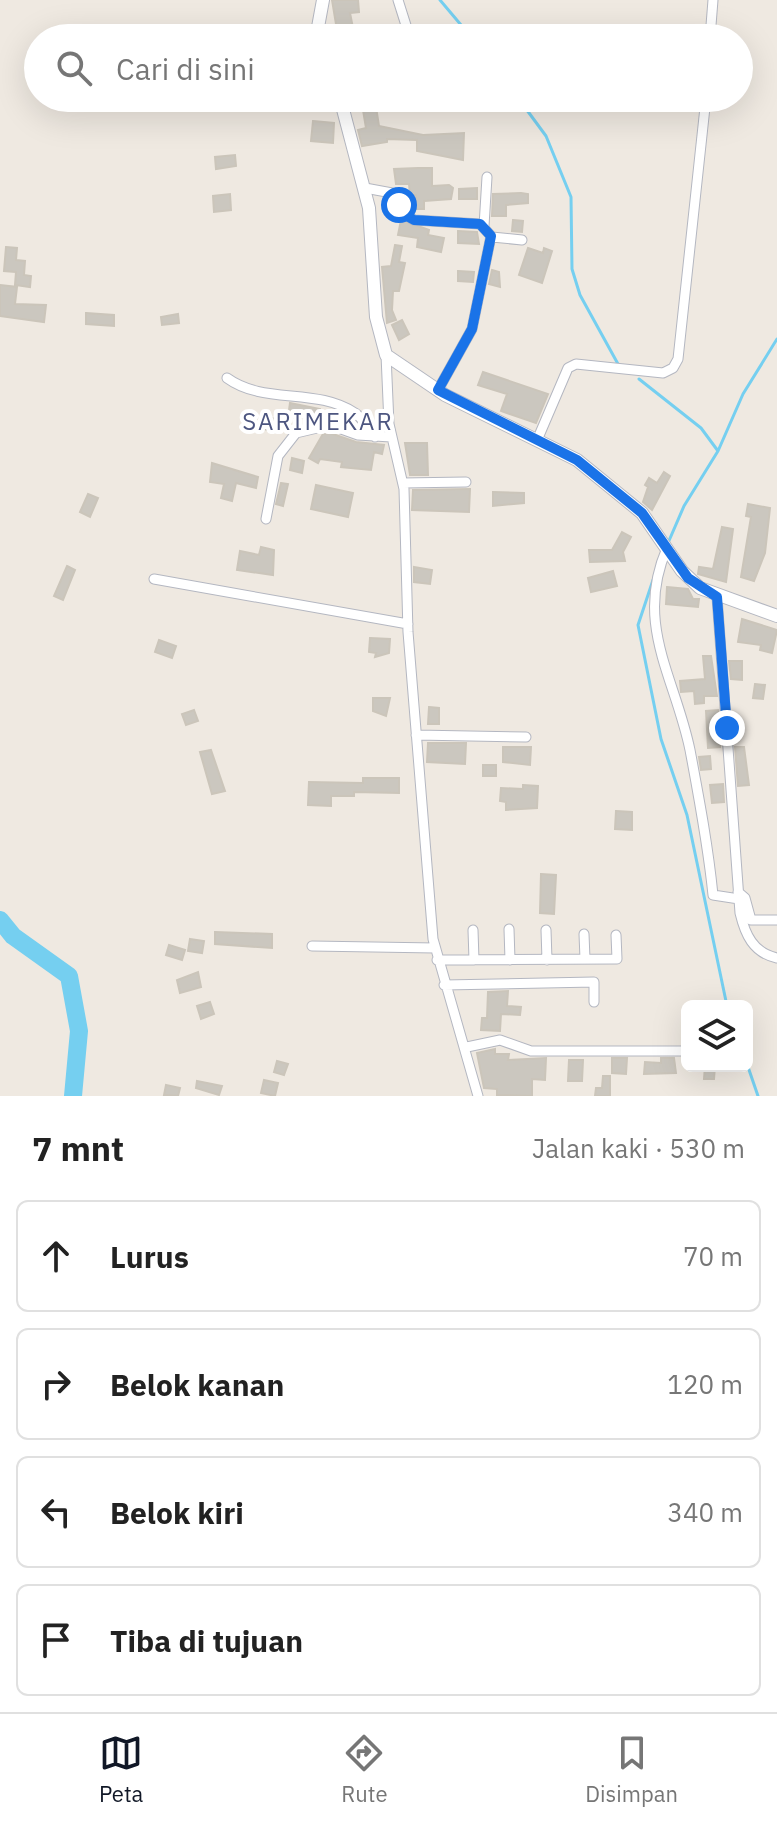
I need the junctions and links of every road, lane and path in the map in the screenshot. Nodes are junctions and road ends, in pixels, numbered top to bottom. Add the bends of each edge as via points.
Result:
1 (323, 0) edge
2 (398, 0) edge
3 (713, 0) edge
4 (319, 24) edge
5 (406, 24) edge
6 (711, 24) edge
7 (344, 112) edge
8 (704, 112) edge
9 (487, 177) dead end
10 (365, 188) junction
11 (484, 226) junction
12 (491, 236) junction
13 (522, 240) dead end
14 (386, 355) junction
15 (227, 378) dead end
16 (438, 390) junction
17 (375, 437) junction
18 (391, 437) junction
19 (538, 438) junction
20 (466, 482) dead end
21 (403, 483) junction
22 (266, 519) dead end
23 (667, 548) junction
24 (154, 579) dead end
25 (717, 597) junction
26 (777, 616) edge
27 (408, 624) junction
28 (416, 735) junction
29 (526, 737) dead end
30 (738, 895) junction
31 (777, 920) edge
32 (509, 929) dead end
33 (473, 930) dead end
34 (546, 930) dead end
35 (584, 934) dead end
36 (616, 935) dead end
37 (312, 946) dead end
38 (435, 948) junction
39 (777, 958) edge
40 (585, 959) junction
41 (437, 960) junction
42 (474, 960) junction
43 (510, 960) junction
44 (547, 960) junction
45 (444, 985) junction
46 (594, 1002) dead end
47 (467, 1047) junction
48 (681, 1051) edge
49 (478, 1096) edge

1 - 4 street
2 - 5 street
3 - 6 street
7 - 10 street
8 - 19 street via 678,359 663,373 576,364 568,368
9 - 11 street
10 - 11 street via 392,193 403,213 419,221
10 - 14 street via 376,317
11 - 12 street
12 - 13 street
12 - 16 street via 472,329
14 - 16 street
14 - 18 street
15 - 17 street via 252,391 343,407 359,416
16 - 19 street
17 - 18 street
17 - 22 street via 330,425 289,438 278,456
18 - 21 street
19 - 23 street via 626,498
20 - 21 street
21 - 27 street
23 - 25 street via 694,584
23 - 30 street via 654,582 653,623 705,819 713,895
24 - 27 street
25 - 26 street
25 - 30 street
27 - 28 street
28 - 29 street
28 - 38 street
30 - 31 street via 745,898 751,920
30 - 39 street via 745,934 754,946
32 - 43 street
33 - 42 street
34 - 44 street
35 - 40 street
36 - 40 street via 617,959
37 - 38 street
38 - 41 street
40 - 44 street
41 - 42 street
41 - 45 street
42 - 43 street
43 - 44 street
45 - 46 street via 594,982
45 - 47 street
47 - 48 street via 500,1040 531,1051
47 - 49 street

